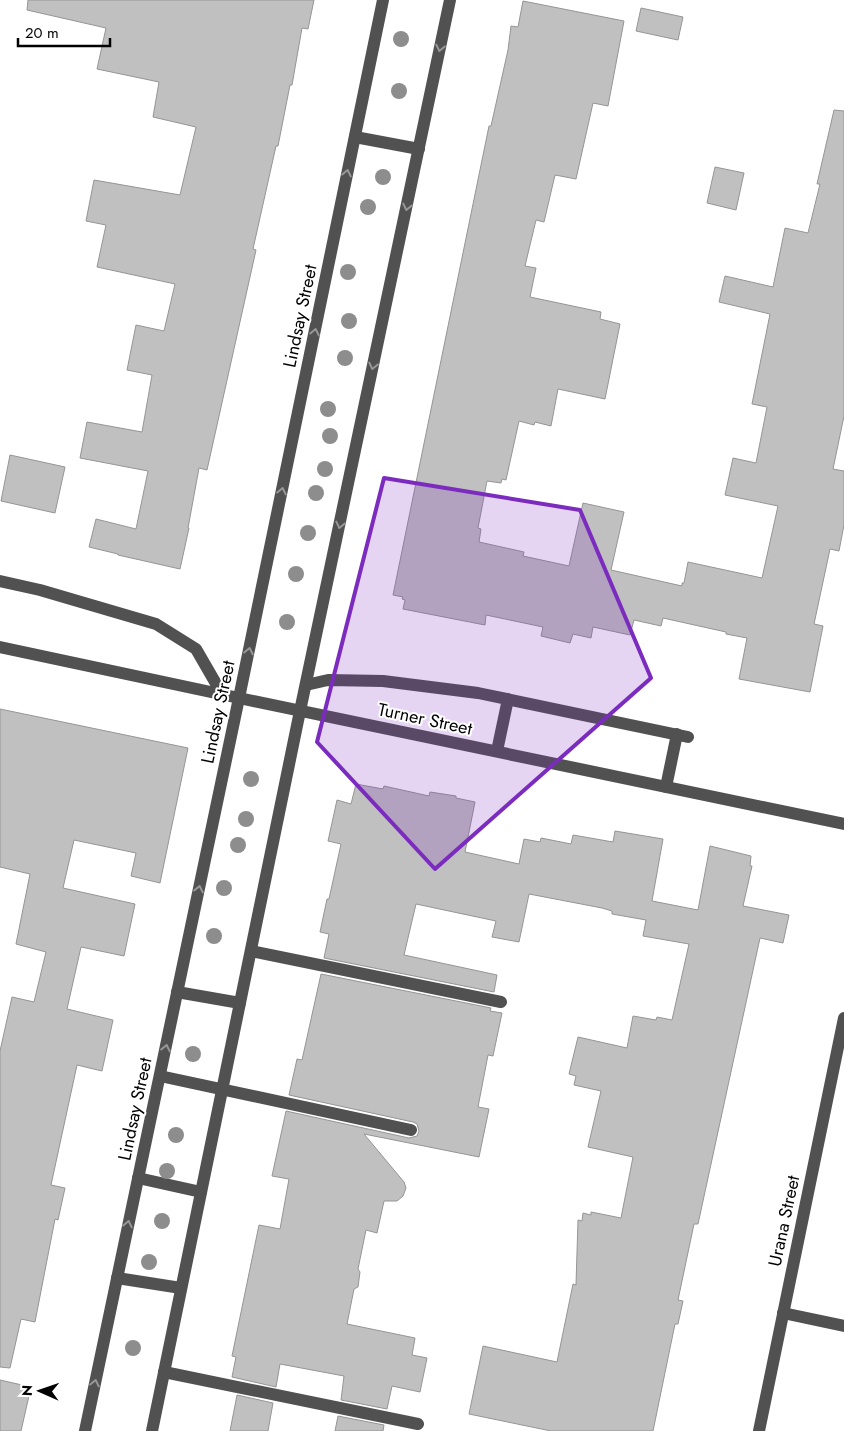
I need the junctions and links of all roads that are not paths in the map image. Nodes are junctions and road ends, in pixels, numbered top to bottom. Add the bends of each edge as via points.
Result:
1 (383, 0) edge
2 (450, 0) edge
3 (355, 137) junction
4 (419, 149) junction
5 (0, 581) edge
6 (0, 647) edge
7 (306, 686) junction
8 (222, 694) junction
9 (239, 698) junction
10 (508, 699) junction
11 (300, 711) junction
12 (497, 751) junction
13 (666, 787) junction
14 (844, 824) edge
15 (251, 951) junction
16 (177, 992) junction
17 (501, 1002) dead end
18 (240, 1003) junction
19 (844, 1018) edge
20 (160, 1076) junction
21 (223, 1088) junction
22 (411, 1130) dead end
23 (138, 1178) junction
24 (201, 1192) junction
25 (117, 1278) junction
26 (181, 1288) junction
27 (783, 1313) junction
28 (844, 1326) edge
29 (164, 1372) junction
30 (418, 1424) dead end
31 (84, 1431) edge
32 (152, 1431) edge
33 (759, 1431) edge

1 - 3 street, Lindsay Street
2 -> 4 street
3 - 4 street
9 -> 3 street, Lindsay Street
4 -> 7 street
5 - 8 street via 156,624 196,649
6 - 8 street, Turner Street
7 - 10 street via 328,680 383,681
7 - 11 street
8 - 9 street, Turner Street
9 - 11 street, Turner Street
16 -> 9 street, Lindsay Street
10 - 12 street
10 - 13 street via 682,736
11 - 12 street, Turner Street
11 - 15 street
12 - 13 street, Turner Street
13 - 14 street, Turner Street
15 - 17 street
15 - 18 street
16 - 18 street
20 -> 16 street, Lindsay Street
18 - 21 street
19 - 27 street, Urana Street
20 - 21 street
20 - 23 street, Lindsay Street
21 - 22 street
21 - 24 street
23 - 24 street
25 -> 23 street, Lindsay Street
24 - 26 street
25 - 26 street
31 -> 25 street, Lindsay Street
26 - 29 street
27 - 28 street
27 - 33 street, Urana Street
29 - 30 street
29 - 32 street

